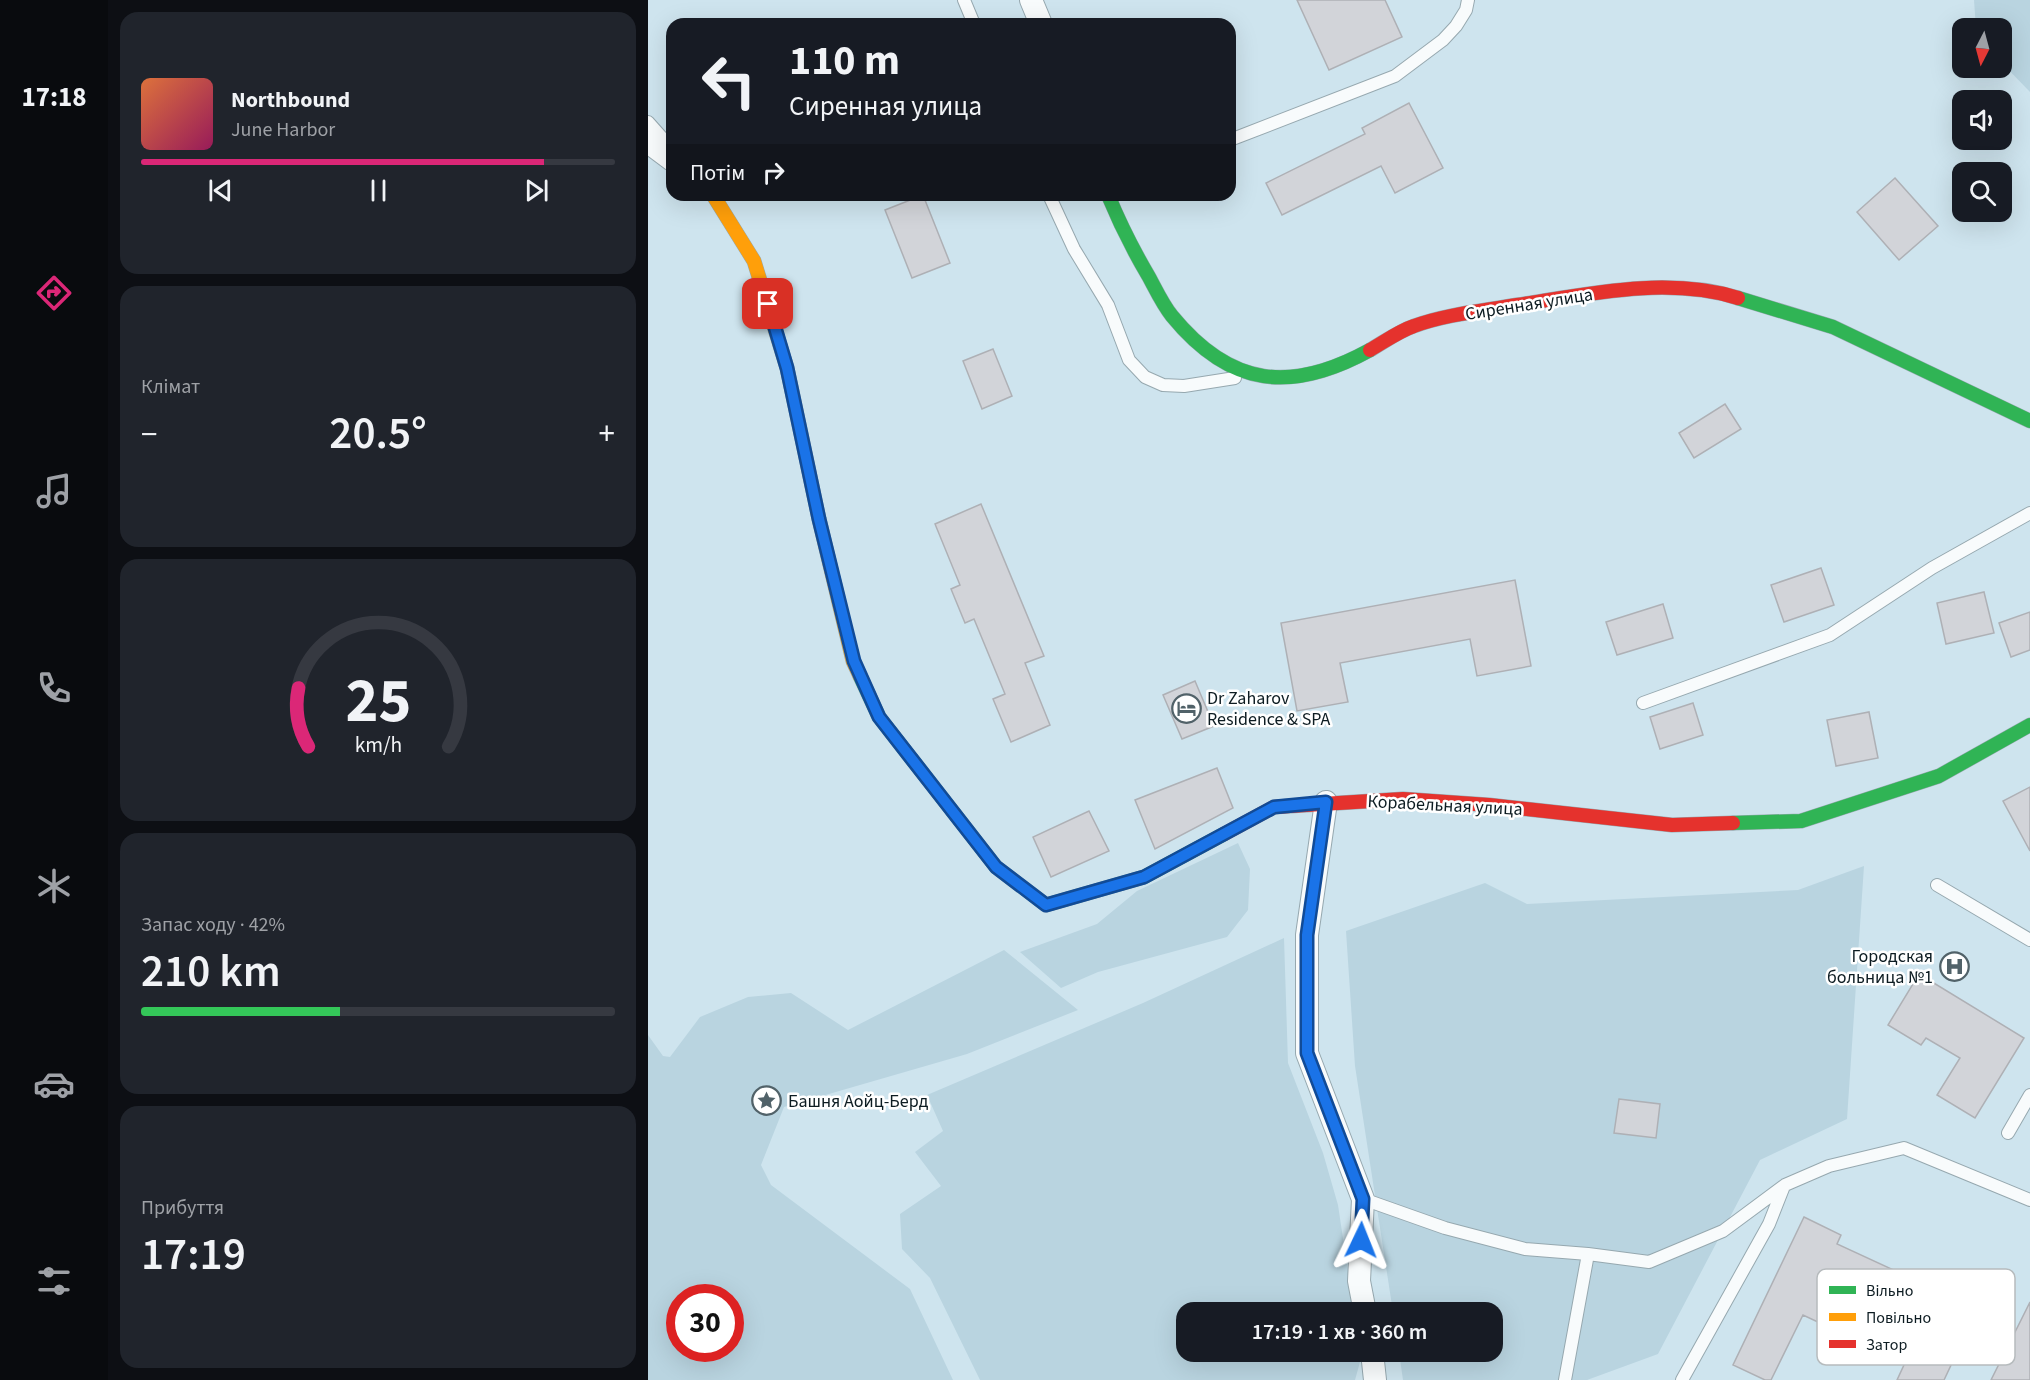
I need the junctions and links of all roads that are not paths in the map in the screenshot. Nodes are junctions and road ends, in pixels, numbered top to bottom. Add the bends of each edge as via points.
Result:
1 (964, 0) edge
2 (1031, 0) edge
3 (1468, 0) edge
4 (972, 18) edge
5 (1038, 18) edge
6 (648, 122) edge
7 (1236, 138) edge
8 (662, 150) edge
9 (718, 201) edge
10 (1052, 201) edge
11 (1110, 201) edge
12 (1252, 374) junction
13 (2030, 421) edge
14 (2030, 513) edge
15 (1643, 703) dead end
16 (2030, 725) edge
17 (1326, 802) junction
18 (1937, 885) dead end
19 (2030, 940) edge
20 (2030, 1095) edge
21 (2008, 1133) dead end
22 (1785, 1185) junction
23 (1363, 1199) junction
24 (2030, 1200) edge
25 (1588, 1254) junction
26 (1363, 1302) edge
27 (1373, 1362) edge
28 (1375, 1380) edge
29 (1565, 1380) edge
30 (1682, 1380) edge

1 - 4 lane
2 - 5 street
3 - 7 lane via 1456,26 1443,40 1395,76
6 - 8 lane
9 - 17 street via 754,261 787,368 854,661 879,717 996,867 1046,905 1144,877 1274,807
10 - 12 lane via 1074,249 1108,305 1129,360 1145,377 1163,385 1184,386
11 - 12 street, Сиренная улица via 1123,232 1171,315 1223,364
12 - 13 street, Сиренная улица via 1282,379 1317,374 1341,366 1413,326 1462,314 1607,291 1675,288 1724,293 1833,327
14 - 15 lane via 1932,568 1830,635
16 - 17 street, Корабельная улица via 1939,776 1801,821 1672,825 1403,799
17 - 23 street via 1307,935 1307,1053
18 - 19 lane
20 - 21 lane
22 - 24 lane via 1829,1166 1904,1148
22 - 25 lane via 1723,1231 1648,1262
22 - 30 lane via 1769,1224
23 - 25 lane via 1445,1228 1525,1249
23 - 26 street via 1359,1281
25 - 29 lane
27 - 28 street

